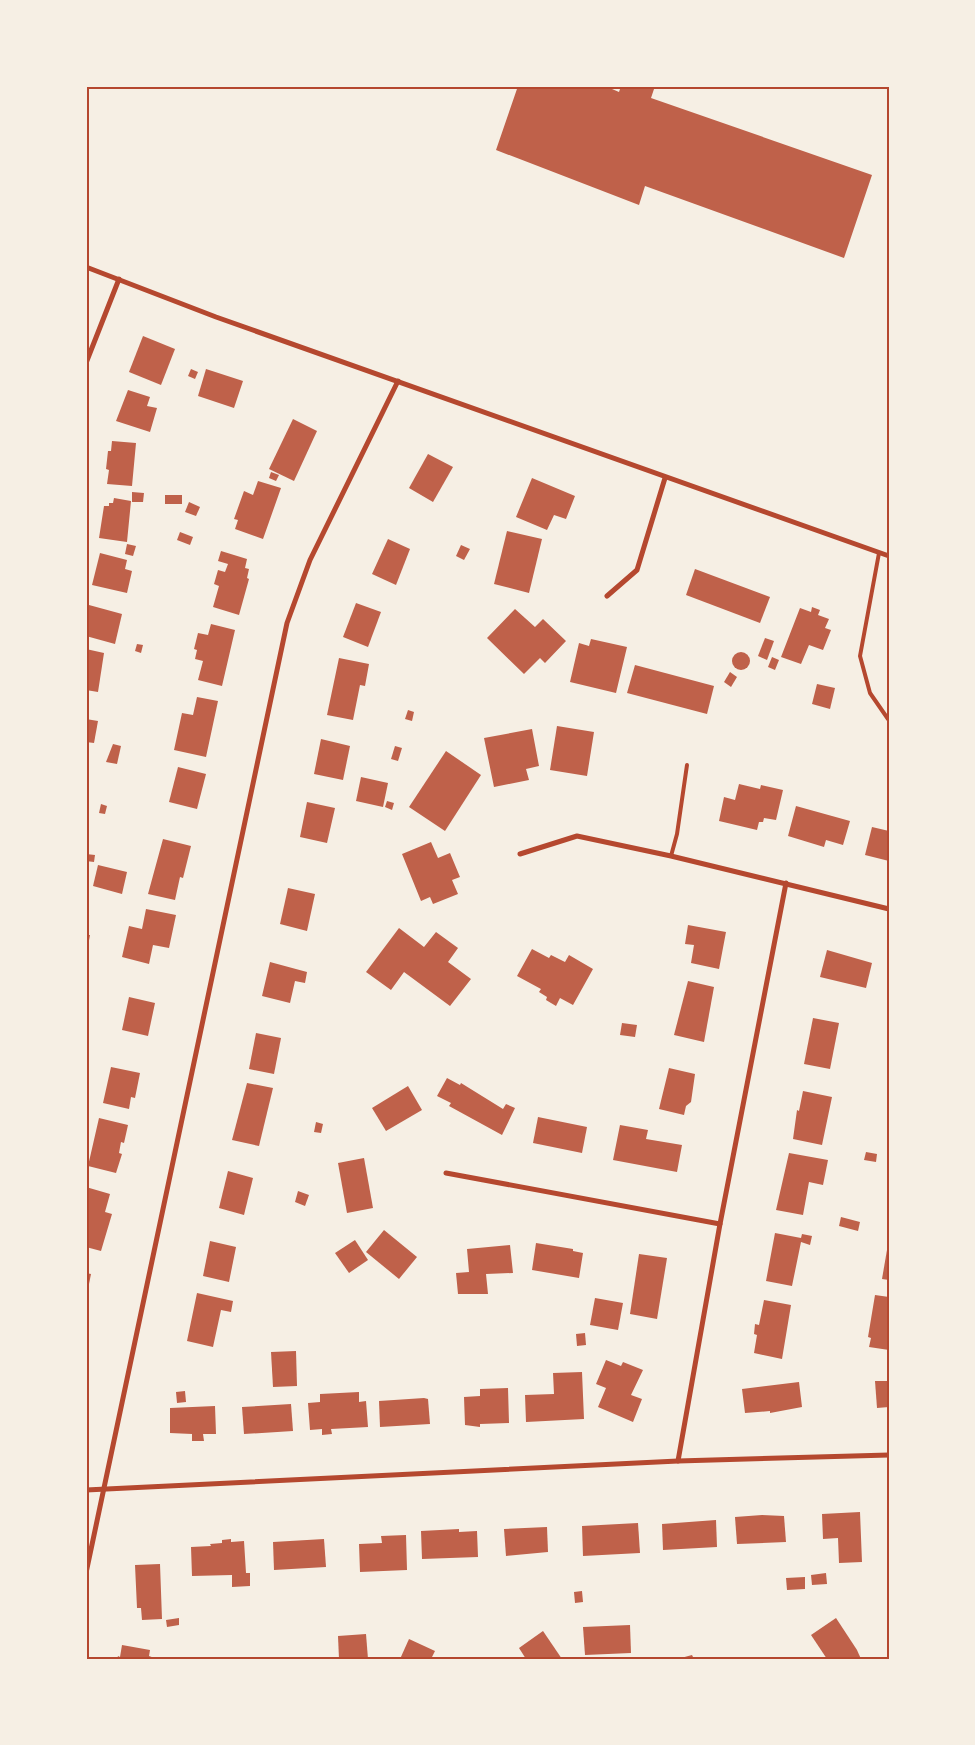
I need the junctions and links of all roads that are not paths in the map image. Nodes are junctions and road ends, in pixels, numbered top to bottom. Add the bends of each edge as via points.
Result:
1 (86, 268) edge
2 (119, 279) junction
3 (86, 363) edge
4 (398, 381) junction
5 (665, 478) junction
6 (879, 553) junction
7 (889, 556) edge
8 (607, 596) dead end
9 (888, 719) edge
10 (687, 765) dead end
11 (520, 854) dead end
12 (671, 856) junction
13 (786, 883) junction
14 (889, 909) edge
15 (446, 1173) dead end
16 (720, 1224) junction
17 (889, 1455) edge
18 (678, 1461) junction
19 (86, 1490) edge
20 (104, 1490) junction
21 (86, 1573) edge

1 - 2 street
2 - 3 street
2 - 4 street
4 - 5 street
4 - 20 street via 310,560 287,623
5 - 6 street
5 - 8 street via 637,570
6 - 7 street
6 - 9 lane via 860,656 870,693
10 - 12 lane
11 - 12 street via 577,836
12 - 13 street
13 - 14 street
13 - 16 street
15 - 16 street
16 - 18 street
17 - 18 street
18 - 20 street
19 - 20 street
20 - 21 street

